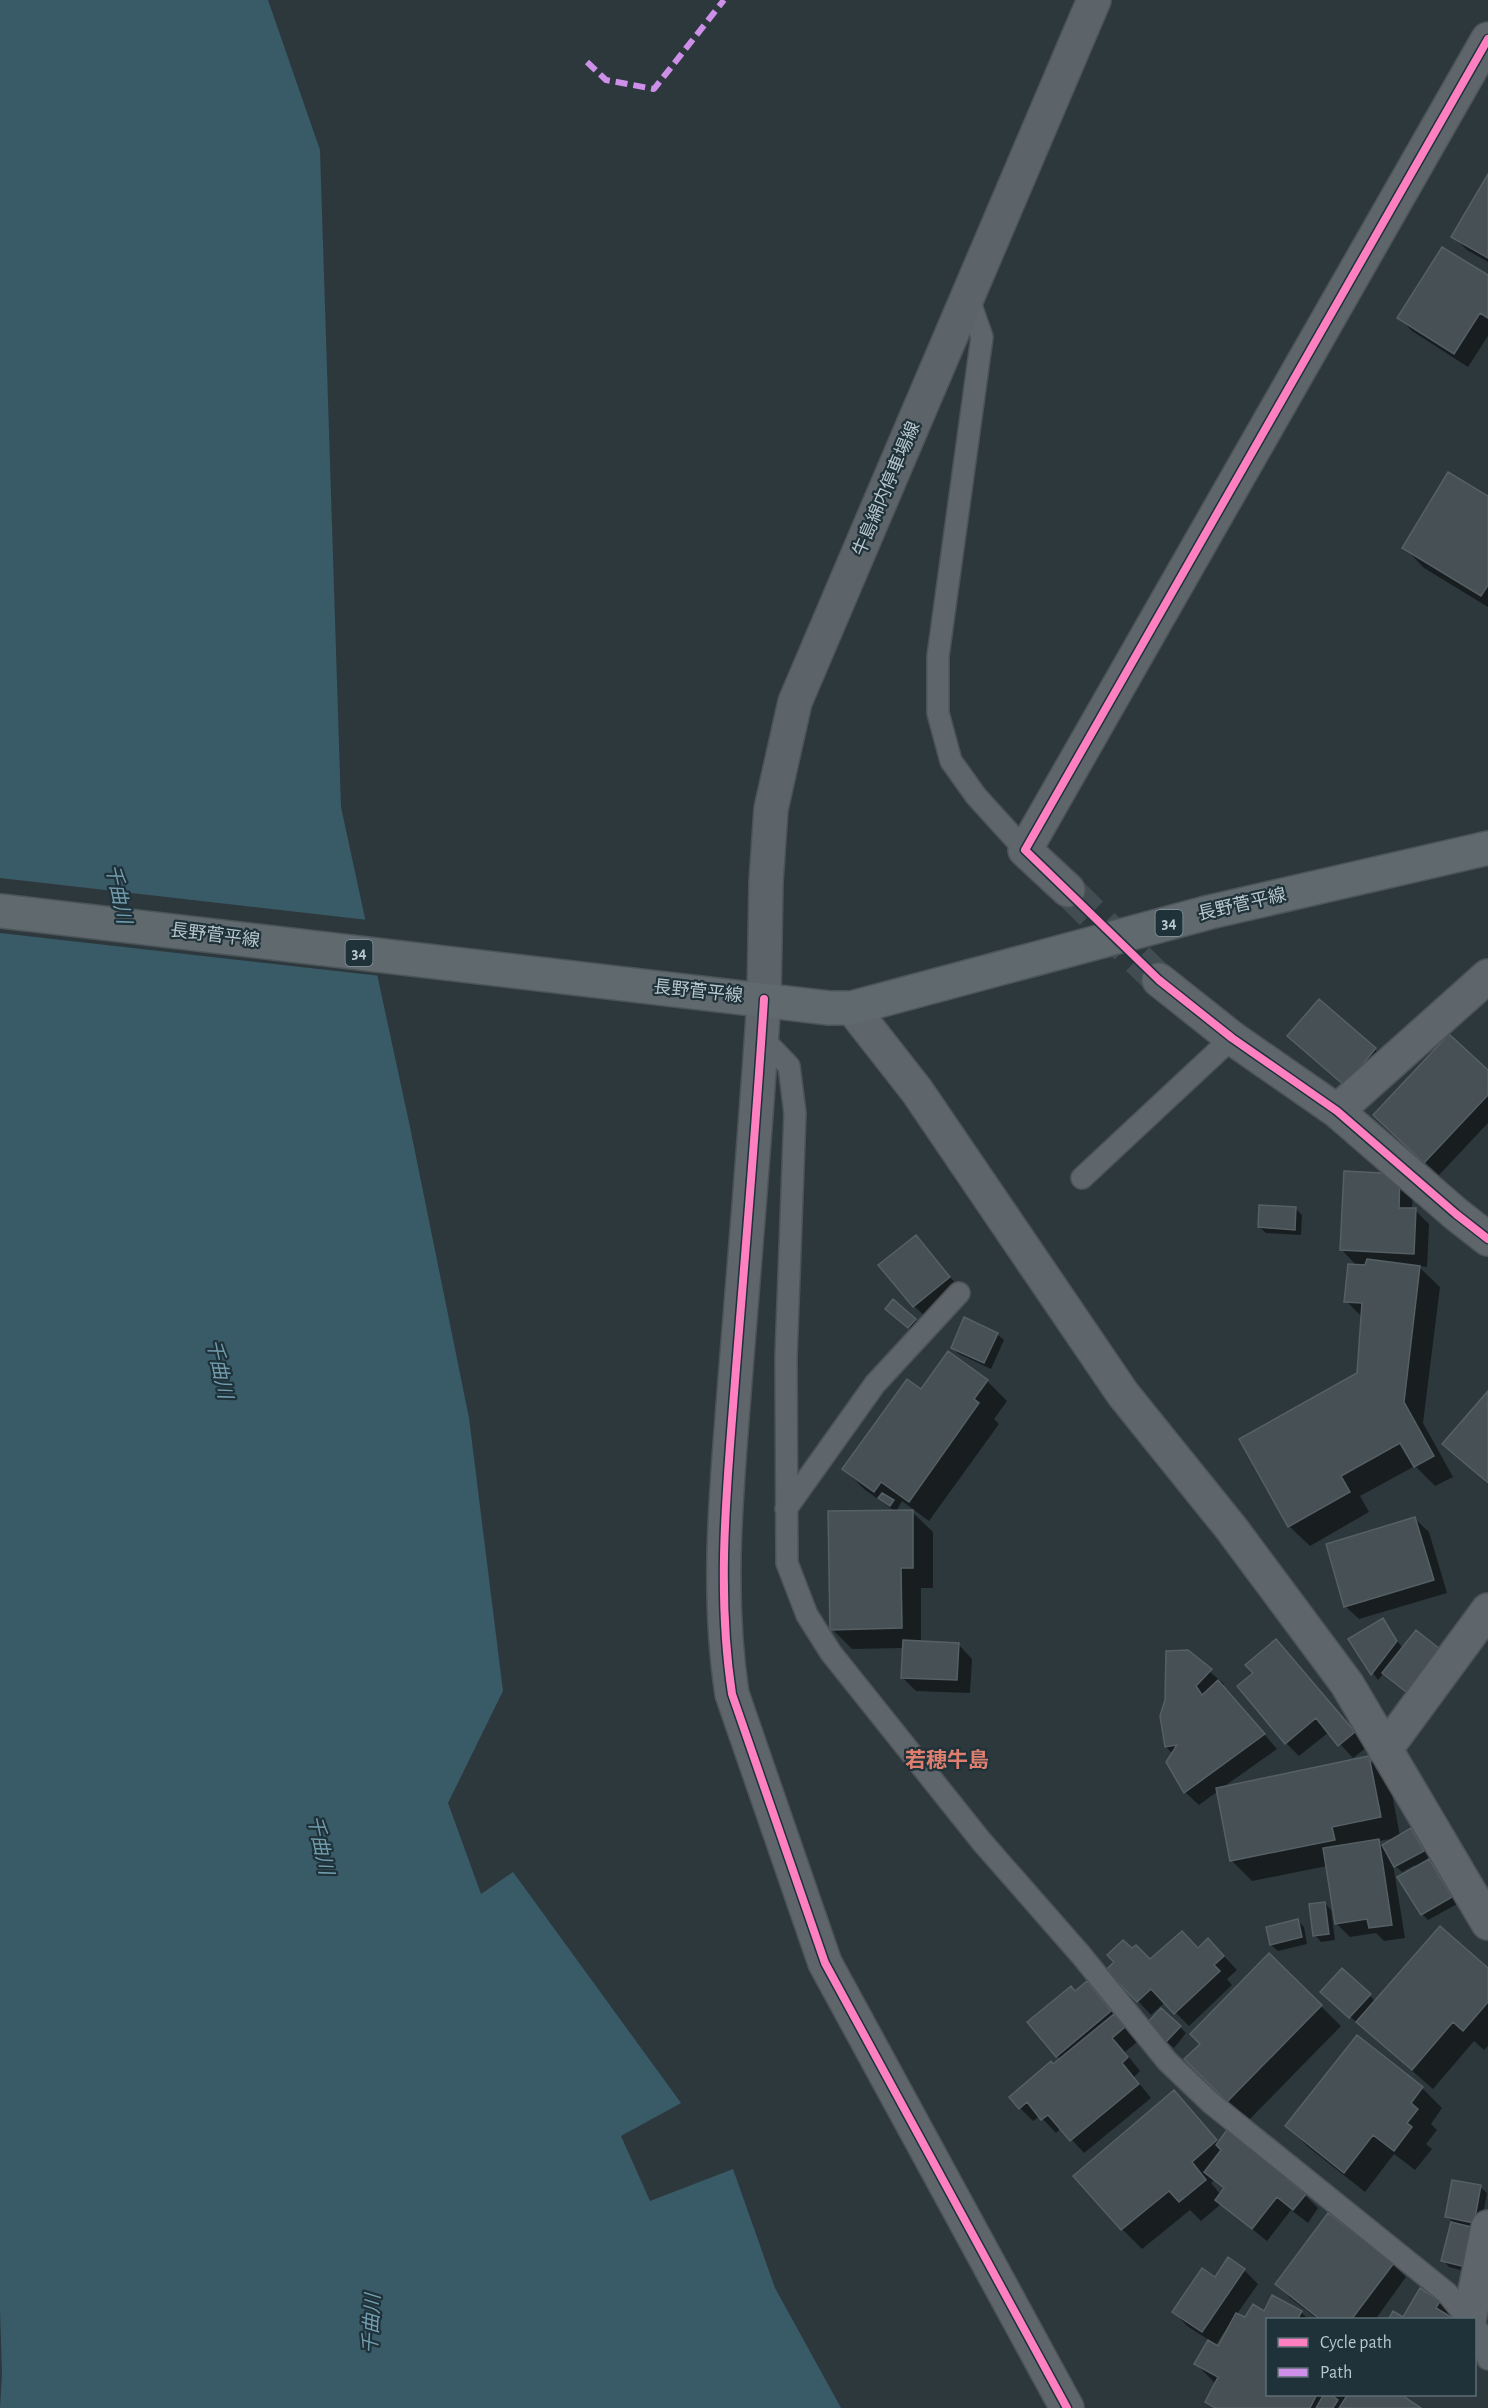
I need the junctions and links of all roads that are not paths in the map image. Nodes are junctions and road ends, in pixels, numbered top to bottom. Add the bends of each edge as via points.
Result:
1 (1094, 0) edge
2 (1488, 39) edge
3 (968, 297) junction
4 (1488, 848) edge
5 (1025, 850) junction
6 (1068, 890) tunnel mouth
7 (0, 911) edge
8 (1488, 976) edge
9 (1160, 980) tunnel mouth
10 (764, 999) junction
11 (852, 1008) junction
12 (762, 1038) junction
13 (1232, 1038) junction
14 (1337, 1111) junction
15 (1082, 1178) dead end
16 (1488, 1239) edge
17 (959, 1293) dead end
18 (786, 1509) junction
19 (1488, 1610) edge
20 (1385, 1750) junction
21 (1488, 1923) edge
22 (1488, 2227) edge
23 (1468, 2318) edge
24 (1469, 2318) edge
25 (1476, 2328) edge
26 (1488, 2359) edge
27 (1067, 2408) edge

1 - 3 main road, 牛島綿内停車場線
2 - 5 street
3 - 5 lane via 982,337 938,656 938,713 951,761 976,796
3 - 10 main road, 牛島綿内停車場線 via 795,702 771,809
4 - 11 main road, 長野菅平線 / 34 via 1210,912
5 - 6 street
7 - 10 main road, 長野菅平線 / 34
8 - 14 street
9 - 13 street
10 - 11 main road, 長野菅平線 / 34
10 - 12 street
11 - 20 street via 917,1091 1123,1394 1231,1528 1347,1684
12 - 18 lane via 789,1066 795,1113 786,1357
12 - 27 street via 723,1567 725,1649 732,1694 825,1963
13 - 14 street
13 - 15 lane
14 - 16 street
17 - 18 lane via 876,1384
18 - 23 lane via 787,1563 807,1616 831,1653 982,1842 1167,2061 1211,2103 1447,2293
19 - 20 street
20 - 21 street
22 - 24 street
25 - 26 lane

